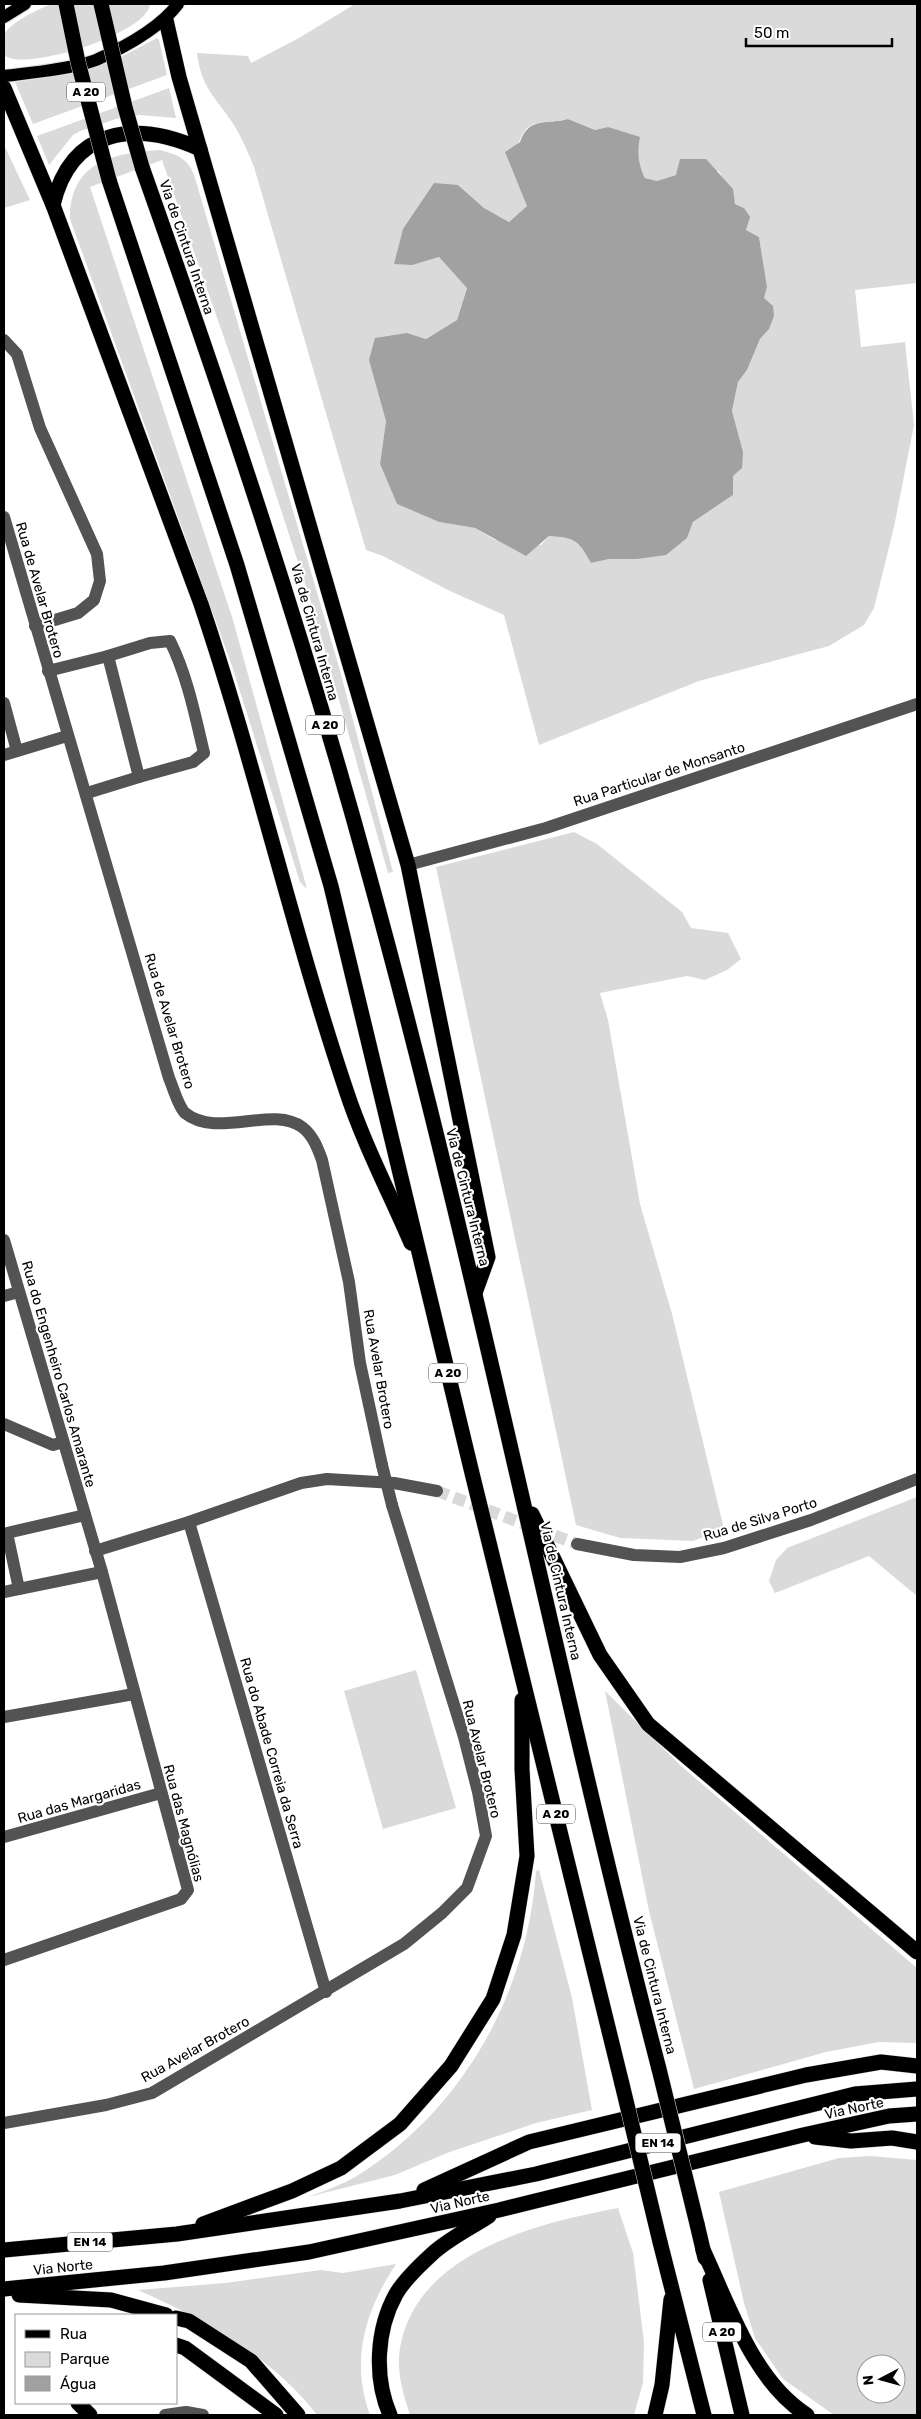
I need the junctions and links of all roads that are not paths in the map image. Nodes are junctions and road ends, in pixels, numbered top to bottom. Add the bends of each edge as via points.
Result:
1 (25, 4) edge
2 (66, 4) edge
3 (101, 4) edge
4 (167, 4) edge
5 (178, 4) edge
6 (4, 17) edge
7 (166, 19) junction
8 (4, 76) edge
9 (4, 88) edge
10 (200, 149) junction
11 (53, 205) junction
12 (4, 340) edge
13 (4, 517) edge
14 (35, 626) junction
15 (108, 656) junction
16 (48, 671) junction
17 (4, 703) edge
18 (917, 704) edge
19 (67, 736) junction
20 (17, 751) junction
21 (4, 755) edge
22 (139, 777) junction
23 (87, 793) junction
24 (408, 865) junction
25 (327, 1180) joint
26 (4, 1240) edge
27 (426, 1278) junction
28 (19, 1292) junction
29 (475, 1292) junction
30 (4, 1296) edge
31 (4, 1424) edge
32 (63, 1442) junction
33 (917, 1479) edge
34 (437, 1490) tunnel mouth
35 (520, 1490) junction
36 (85, 1516) junction
37 (189, 1522) junction
38 (5, 1533) edge
39 (576, 1544) tunnel mouth
40 (96, 1551) junction
41 (102, 1572) junction
42 (19, 1589) junction
43 (4, 1592) edge
44 (522, 1676) junction
45 (134, 1694) junction
46 (4, 1717) edge
47 (162, 1793) junction
48 (4, 1837) edge
49 (917, 1952) edge
50 (4, 1960) edge
51 (326, 1992) junction
52 (917, 2066) edge
53 (917, 2089) edge
54 (917, 2114) edge
55 (4, 2123) edge
56 (803, 2135) junction
57 (917, 2142) edge
58 (400, 2201) junction
59 (499, 2210) junction
60 (177, 2234) junction
61 (4, 2250) edge
62 (703, 2250) junction
63 (4, 2289) edge
64 (672, 2290) junction
65 (4, 2294) edge
66 (162, 2314) edge
67 (178, 2319) edge
68 (178, 2346) edge
69 (79, 2404) edge
70 (90, 2415) edge
71 (165, 2415) edge
72 (203, 2415) edge
73 (276, 2415) edge
74 (298, 2415) edge
75 (390, 2415) edge
76 (655, 2415) edge
77 (704, 2415) edge
78 (742, 2415) edge
79 (807, 2415) edge

1 - 6 main road
2 - 27 highway, A 20, bridge via 109,180 237,565 331,886
3 - 29 highway, Via de Cintura Interna / A 20, bridge via 122,98 142,167 274,550 370,875
4 - 7 main road
5 - 7 main road
7 - 8 main road via 94,60
7 - 10 highway
9 - 11 highway
10 - 11 highway via 155,134 133,133 100,140 79,153 56,190
10 - 24 highway
11 - 27 highway via 222,665 346,1091
12 - 14 street via 17,354 40,428 97,554 100,581 94,600 78,613
13 - 14 street, Rua de Avelar Brotero
14 - 16 street, Rua de Avelar Brotero
15 - 16 street, Rua de Avelar Brotero
15 - 22 street
15 - 22 street, Rua de Avelar Brotero via 150,643 170,641 179,658 197,724 204,753 193,762
16 - 19 street, Rua de Avelar Brotero
17 - 20 street
18 - 24 street, Rua Particular de Monsanto via 546,828
19 - 20 street
19 - 23 street, Rua de Avelar Brotero
20 - 21 street
22 - 23 street
23 - 25 street, Rua de Avelar Brotero via 169,1078 184,1112 203,1122 283,1121 302,1127 315,1142
24 - 29 highway via 488,1257
25 - 51 street, Rua Avelar Brotero, bridge via 382,1465 464,1737 486,1836 467,1888 442,1913 404,1944
26 - 28 street, Rua do Engenheiro Carlos Amarante
27 - 44 highway, A 20
28 - 30 street
28 - 32 street, Rua do Engenheiro Carlos Amarante
29 - 35 highway, Via de Cintura Interna / A 20
31 - 32 street via 53,1445
32 - 36 street, Rua do Engenheiro Carlos Amarante
33 - 39 street, Rua de Silva Porto via 811,1520 724,1548 680,1557 634,1555
34 - 37 street via 394,1482 327,1479 301,1483
35 - 49 highway via 600,1655 648,1724
35 - 62 highway, Via de Cintura Interna / A 20, bridge
36 - 38 street
36 - 40 street, Rua do Engenheiro Carlos Amarante
37 - 40 street
37 - 51 street, Rua do Abade Correia da Serra
38 - 42 street
40 - 41 street, Rua das Magnólias
41 - 42 street
41 - 45 street, Rua das Magnólias
42 - 43 street
44 - 60 highway via 522,1769 527,1856 514,1935 492,1999 451,2066 400,2124 341,2168 292,2192
44 - 64 highway, A 20, bridge
45 - 46 street
45 - 47 street, Rua das Magnólias
47 - 48 street, Rua das Margaridas
47 - 50 street, Rua das Magnólias via 187,1883 188,1890 181,1899
51 - 55 street, Rua Avelar Brotero via 152,2093
52 - 58 highway via 881,2062 806,2075 528,2142
53 - 58 highway, Via Norte / EN 14 via 855,2094 536,2174
54 - 56 highway, Via Norte / EN 14 via 889,2116
56 - 57 highway via 851,2141 892,2138
56 - 59 highway, Via Norte / EN 14
58 - 60 highway, Via Norte / EN 14
59 - 63 highway, Via Norte / EN 14 via 309,2252 164,2273
59 - 75 highway via 433,2253 397,2292 387,2315 379,2355 383,2399
60 - 61 highway, Via Norte / EN 14
62 - 78 highway, Via de Cintura Interna / A 20
62 - 79 highway via 763,2373 791,2406
64 - 76 highway via 662,2385
64 - 77 highway, A 20
65 - 66 highway via 111,2300
67 - 74 highway via 189,2322 251,2361
68 - 73 highway
69 - 70 highway
71 - 72 street via 186,2412

